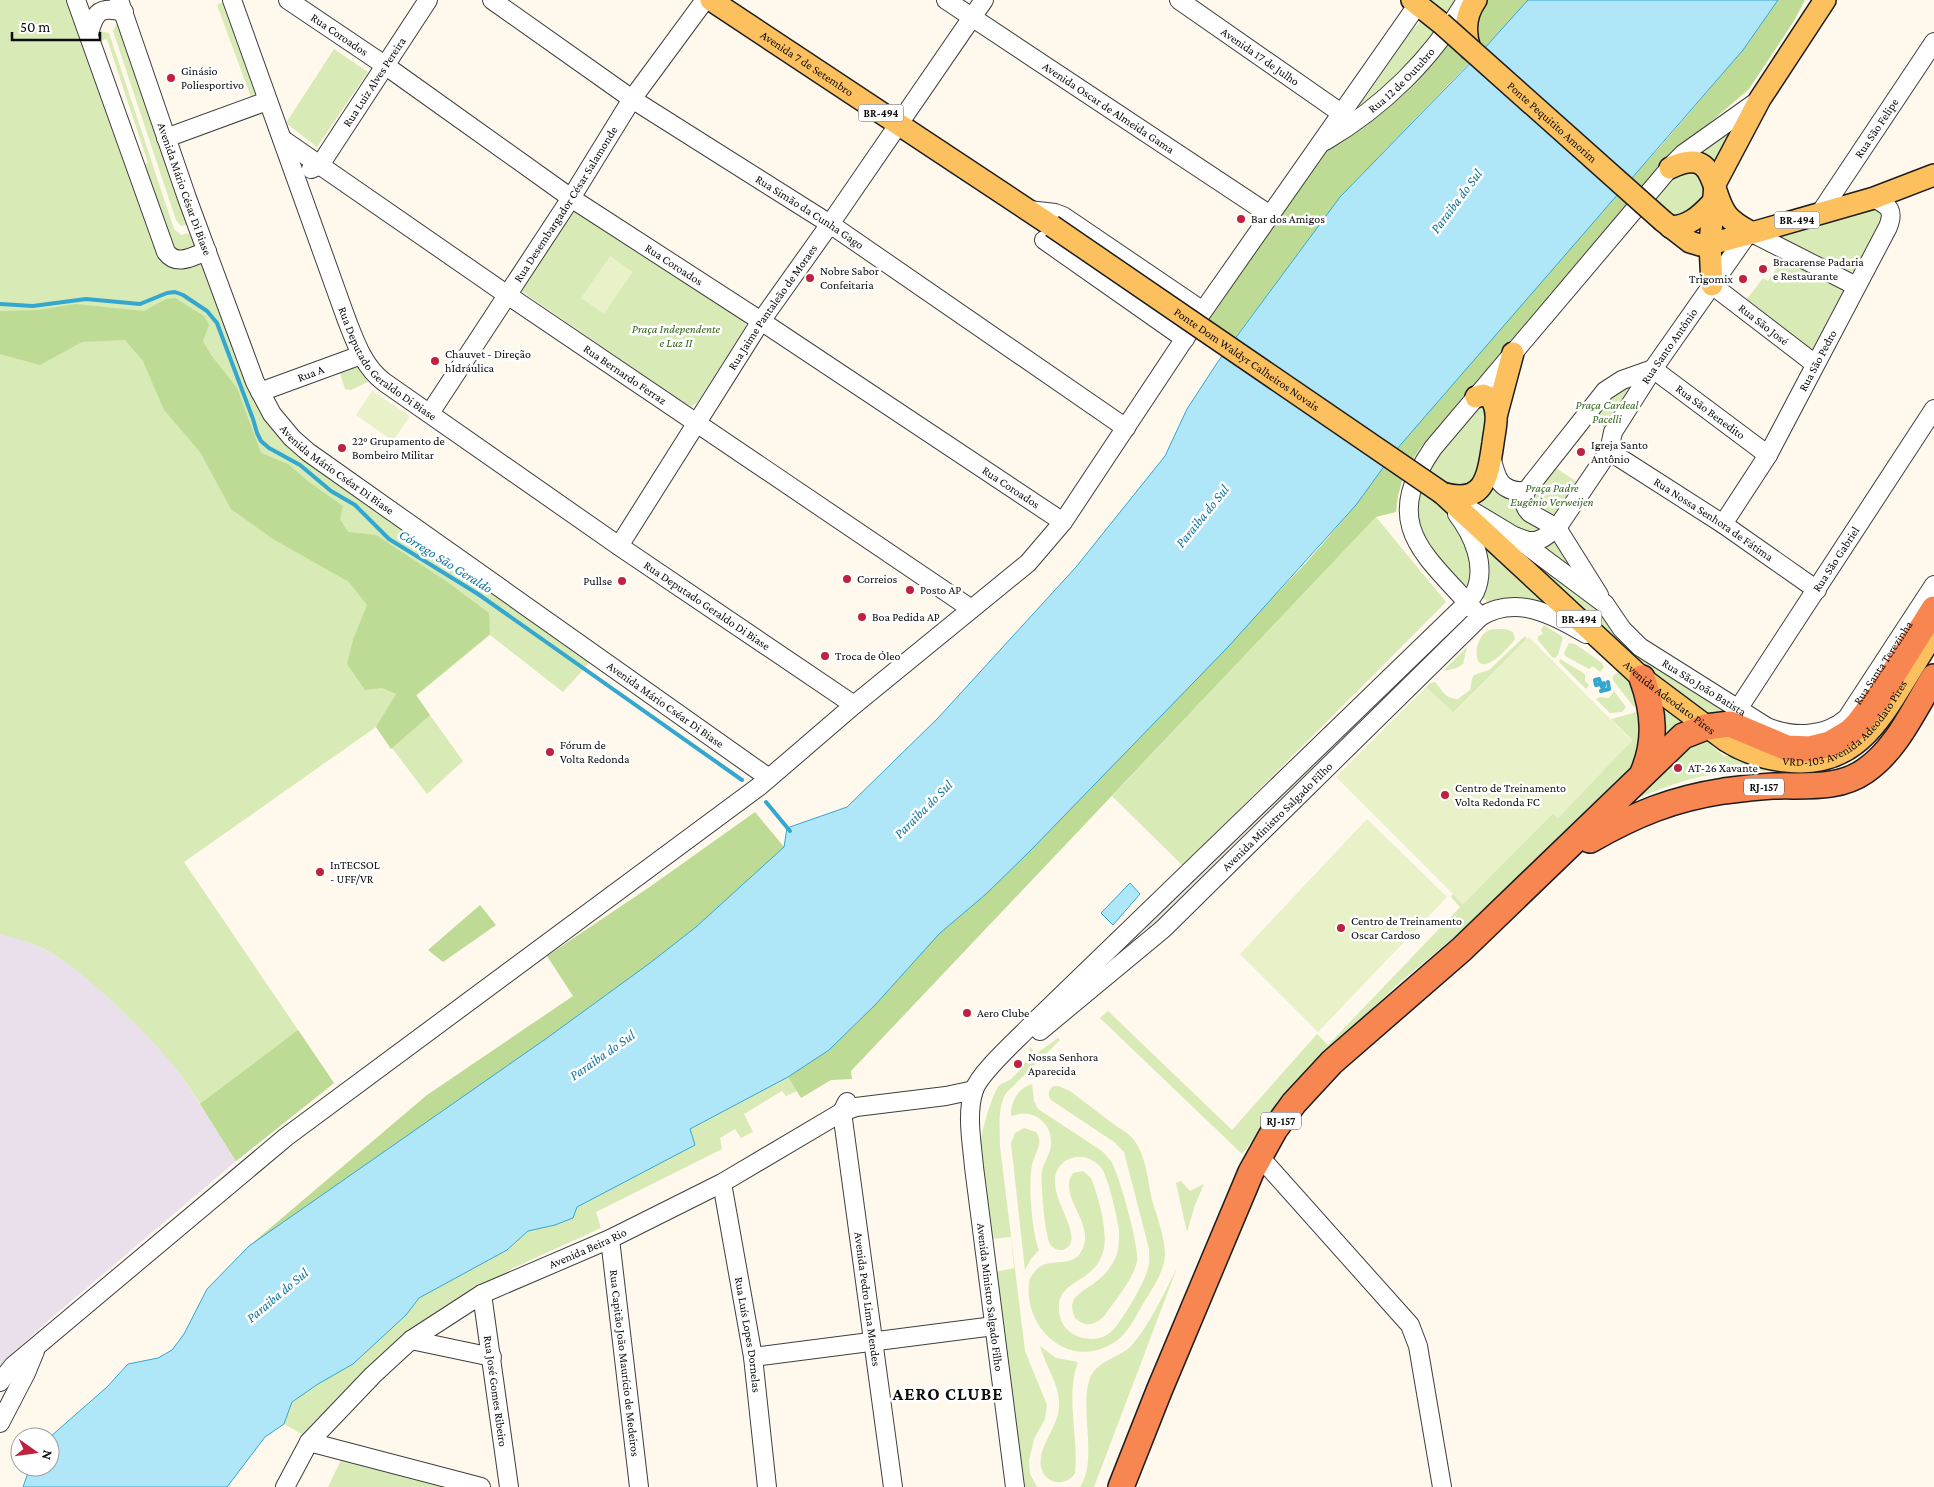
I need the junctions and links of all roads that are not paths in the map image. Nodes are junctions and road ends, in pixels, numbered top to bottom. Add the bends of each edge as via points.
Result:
1 (76, 0) edge
2 (232, 0) edge
3 (288, 0) edge
4 (428, 0) edge
5 (492, 0) edge
6 (705, 0) edge
7 (711, 0) edge
8 (946, 0) edge
9 (984, 0) edge
10 (1179, 0) edge
11 (1466, 0) edge
12 (1476, 0) edge
13 (1817, 0) edge
14 (1825, 0) edge
15 (1416, 2) edge
16 (121, 6) edge
17 (972, 18) junction
18 (1808, 28) junction
19 (89, 34) junction
20 (1934, 42) edge
21 (1470, 49) junction
22 (386, 66) junction
23 (632, 99) junction
24 (1760, 100) junction
25 (267, 101) junction
26 (1341, 114) junction
27 (898, 125) junction
28 (166, 138) junction
29 (282, 139) junction
30 (1319, 144) junction
31 (320, 165) junction
32 (1670, 168) junction
33 (1934, 175) edge
34 (296, 178) junction
35 (1714, 194) junction
36 (570, 198) junction
37 (1874, 198) junction
38 (1029, 210) junction
39 (1820, 213) junction
40 (1270, 215) junction
41 (830, 224) junction
42 (1667, 224) junction
43 (1048, 233) junction
44 (1749, 234) junction
45 (1710, 244) junction
46 (207, 251) junction
47 (1712, 284) junction
48 (1856, 286) junction
49 (506, 294) junction
50 (1203, 311) junction
51 (761, 320) junction
52 (1185, 339) junction
53 (1514, 353) junction
54 (361, 355) junction
55 (1814, 364) junction
56 (1653, 369) junction
57 (260, 392) junction
58 (1476, 398) junction
59 (1934, 409) edge
60 (430, 413) junction
61 (1497, 413) junction
62 (698, 423) junction
63 (1126, 428) junction
64 (1609, 451) junction
65 (1768, 455) junction
66 (1491, 456) junction
67 (1526, 491) junction
68 (1449, 499) junction
69 (1063, 522) junction
70 (1723, 524) junction
71 (1557, 528) junction
72 (1514, 536) junction
73 (619, 546) junction
74 (1934, 585) edge
75 (1816, 590) junction
76 (1467, 603) junction
77 (1605, 604) junction
78 (970, 608) junction
79 (1934, 609) edge
80 (1480, 617) junction
81 (1934, 633) edge
82 (1606, 646) junction
83 (1934, 663) edge
84 (1642, 678) junction
85 (1929, 686) edge
86 (854, 704) junction
87 (1738, 709) junction
88 (1706, 727) junction
89 (1824, 732) joint
90 (1639, 780) junction
91 (765, 782) junction
92 (1557, 858) junction
93 (972, 1099) junction
94 (845, 1106) junction
95 (1259, 1156) junction
96 (722, 1183) junction
97 (610, 1239) junction
98 (482, 1294) junction
99 (994, 1326) junction
100 (411, 1340) junction
101 (874, 1341) junction
102 (36, 1348) junction
103 (492, 1357) junction
104 (753, 1357) junction
105 (0, 1382) edge
106 (0, 1423) edge
107 (309, 1442) junction
108 (1122, 1481) edge
109 (285, 1487) edge
110 (481, 1487) edge
111 (509, 1487) edge
112 (639, 1487) edge
113 (767, 1487) edge
114 (893, 1487) edge
115 (1015, 1487) edge
116 (1442, 1487) edge

1 - 19 street, Avenida Mário César Di Biase
2 - 25 street, Rua Deputado Geraldo Di Biase
3 - 22 street, Rua Coroados
4 - 22 street, Rua Luiz Alves Pereira
5 - 23 street, Rua Simão da Cunha Gago
6 - 23 street, Rua Desembargador César Salamonde
7 - 27 main road, Avenida 7 de Setembro / BR-494
8 - 17 street, Avenida Oscar de Almeida Gama
9 - 17 street, Rua Jaime Pantaleão de Moraes
10 - 26 street, Avenida 17 de Julho
11 - 30 street, Rua 12 de Outubro via 1448,31 1403,81 1364,115
12 - 21 main road via 1466,22
13 - 18 main road
14 - 18 main road
15 - 21 main road, Ponte Pequitito Amorim, bridge
15 - 26 street
16 - 19 street via 100,11
16 - 28 street, Avenida Mário César Di Biase
17 - 27 street, Rua Jaime Pantaleão de Moraes
17 - 40 street, Avenida Oscar de Almeida Gama
18 - 24 main road
19 - 46 street, Avenida Mário César Di Biase via 166,252 173,259 180,260
20 - 39 street, Rua São Felipe
21 - 42 main road, Ponte Pequitito Amorim, bridge
22 - 31 street, Rua Luiz Alves Pereira
22 - 36 street, Rua Coroados
23 - 36 street, Rua Desembargador César Salamonde
23 - 41 street, Rua Simão da Cunha Gago
24 - 32 street via 1683,154
24 - 35 main road
25 - 28 street
25 - 29 street, Rua Deputado Geraldo Di Biase
26 - 30 street
27 - 38 main road, Avenida 7 de Setembro / BR-494
27 - 41 street, Rua Jaime Pantaleão de Moraes
28 - 46 street, Avenida Mário César Di Biase
29 - 31 street, Rua Bernardo Ferraz
29 - 34 street, Rua Deputado Geraldo Di Biase
30 - 40 street
31 - 34 street
31 - 49 street, Rua Bernardo Ferraz
32 - 35 main road via 1683,162 1698,163 1708,170
32 - 53 street
33 - 37 main road, BR-494
34 - 54 street, Rua Deputado Geraldo Di Biase
35 - 42 main road via 1691,222 1680,226
35 - 44 main road via 1733,222
35 - 45 main road
36 - 49 street, Rua Desembargador César Salamonde
36 - 51 street, Rua Coroados
37 - 39 main road, BR-494
37 - 48 street, Rua São Pedro via 1887,206 1891,217
38 - 43 main road, Avenida 7 de Setembro / BR-494
38 - 50 street, Avenida 7 de Setembro via 1063,216
39 - 44 main road, BR-494
40 - 50 street
41 - 51 street, Rua Jaime Pantaleão de Moraes
41 - 63 street, Rua Simão da Cunha Gago
42 - 45 main road, BR-494 via 1690,242
43 - 52 street, Avenida 7 de Setembro
43 - 68 main road, Ponte Dom Waldyr Calheiros Novais, bridge
44 - 45 main road, BR-494
44 - 47 street, Rua Santo Antônio
44 - 48 street
45 - 47 main road
46 - 57 street, Avenida Mário Cséar Di Biase
47 - 55 street, Rua São José
47 - 56 street, Rua Santo Antônio
48 - 55 street, Rua São Pedro
49 - 60 street, Rua Desembargador César Salamonde
49 - 62 street, Rua Bernardo Ferraz
50 - 52 street
51 - 62 street, Rua Jaime Pantaleão de Moraes
51 - 69 street, Rua Coroados
52 - 63 street
53 - 58 street
53 - 61 main road
54 - 57 street, Rua A
54 - 60 street, Rua Deputado Geraldo Di Biase via 380,379
55 - 65 street, Rua São Pedro
56 - 64 street, Rua Santo Antônio via 1614,432
56 - 65 street, Rua São Benedito
56 - 67 street via 1622,380 1605,392
57 - 91 street, Avenida Mário Cséar Di Biase via 277,420 308,452
58 - 61 main road via 1483,395 1491,398
58 - 76 street via 1423,464 1411,490 1408,509 1411,529 1421,548
59 - 75 street, Rua São Gabriel
60 - 73 street, Rua Deputado Geraldo Di Biase
61 - 66 main road
62 - 73 street, Rua Jaime Pantaleão de Moraes
62 - 78 street, Rua Bernardo Ferraz
63 - 69 street
64 - 70 street, Rua Nossa Senhora de Fátima
64 - 71 street, Rua Santo Antônio
65 - 70 street, Rua São Pedro
66 - 67 street via 1504,486 1513,491
66 - 68 main road via 1487,477 1478,491
67 - 71 street, Rua São João Batista via 1527,510
68 - 72 street, Rua Santo Antônio
68 - 76 street, Avenida Ministro Salgado Filho via 1467,527 1476,551 1478,580
68 - 82 main road, Avenida Adeodato Pires / BR-494
69 - 78 street via 1028,563
70 - 75 street, Rua Nossa Senhora de Fátima
71 - 72 street, Rua Santo Antônio via 1536,541
71 - 77 street, Rua São João Batista
72 - 77 street, Rua São João Batista
73 - 86 street, Rua Deputado Geraldo Di Biase
74 - 89 street, Rua Santa Terezinha via 1853,711 1840,724
75 - 87 street, Rua São Gabriel
76 - 80 street
76 - 93 street, Avenida Ministro Salgado Filho via 1032,1024 983,1076
77 - 87 street, Rua São João Batista via 1622,629 1640,646
78 - 86 street
79 - 88 highway, Avenida Adeodato Pires via 1858,724 1830,744 1799,750 1730,724
80 - 82 street, Avenida Ministro Salgado Filho via 1505,608 1541,611
80 - 93 street, Avenida Ministro Salgado Filho via 1163,929 1020,1049
81 - 88 main road, VRD-103 Avenida Adeodato Pires / BR-494 via 1880,720 1852,747 1830,759 1806,762 1771,759 1736,747
82 - 84 main road, Avenida Adeodato Pires / BR-494
83 - 85 highway
84 - 88 main road, Avenida Adeodato Pires / BR-494
84 - 90 highway via 1649,699 1652,730 1650,752
85 - 92 highway, RJ-157 via 1885,755 1851,780 1825,786 1740,789 1673,801 1643,812
86 - 91 street
87 - 89 street, Rua São João Batista via 1776,730 1808,734
88 - 90 highway via 1684,736
90 - 92 highway
91 - 102 street via 286,1136
92 - 95 highway, RJ-157 via 1462,949 1327,1068 1294,1103
93 - 94 street, Avenida Beira Rio via 962,1101 946,1096 856,1108
93 - 99 street, Avenida Ministro Salgado Filho via 974,1167
94 - 96 street, Avenida Beira Rio
94 - 101 street, Avenida Pedro Lima Mendes
95 - 108 highway, RJ-157
95 - 116 street via 1410,1325 1418,1346
96 - 97 street, Avenida Beira Rio
96 - 104 street, Rua Luís Lopes Dornelas
97 - 98 street, Avenida Beira Rio
97 - 112 street, Rua Capitão João Maurício de Medeiros
98 - 100 street, Avenida Beira Rio
98 - 103 street, Rua José Gomes Ribeiro
99 - 101 street
99 - 115 street, Avenida Ministro Salgado Filho
100 - 103 street
100 - 107 street, Avenida Beira Rio
101 - 104 street
101 - 114 street, Avenida Pedro Lima Mendes
102 - 105 street
102 - 106 street
103 - 111 street, Rua José Gomes Ribeiro
104 - 113 street, Rua Luís Lopes Dornelas
107 - 109 street, Avenida Beira Rio
107 - 110 street

